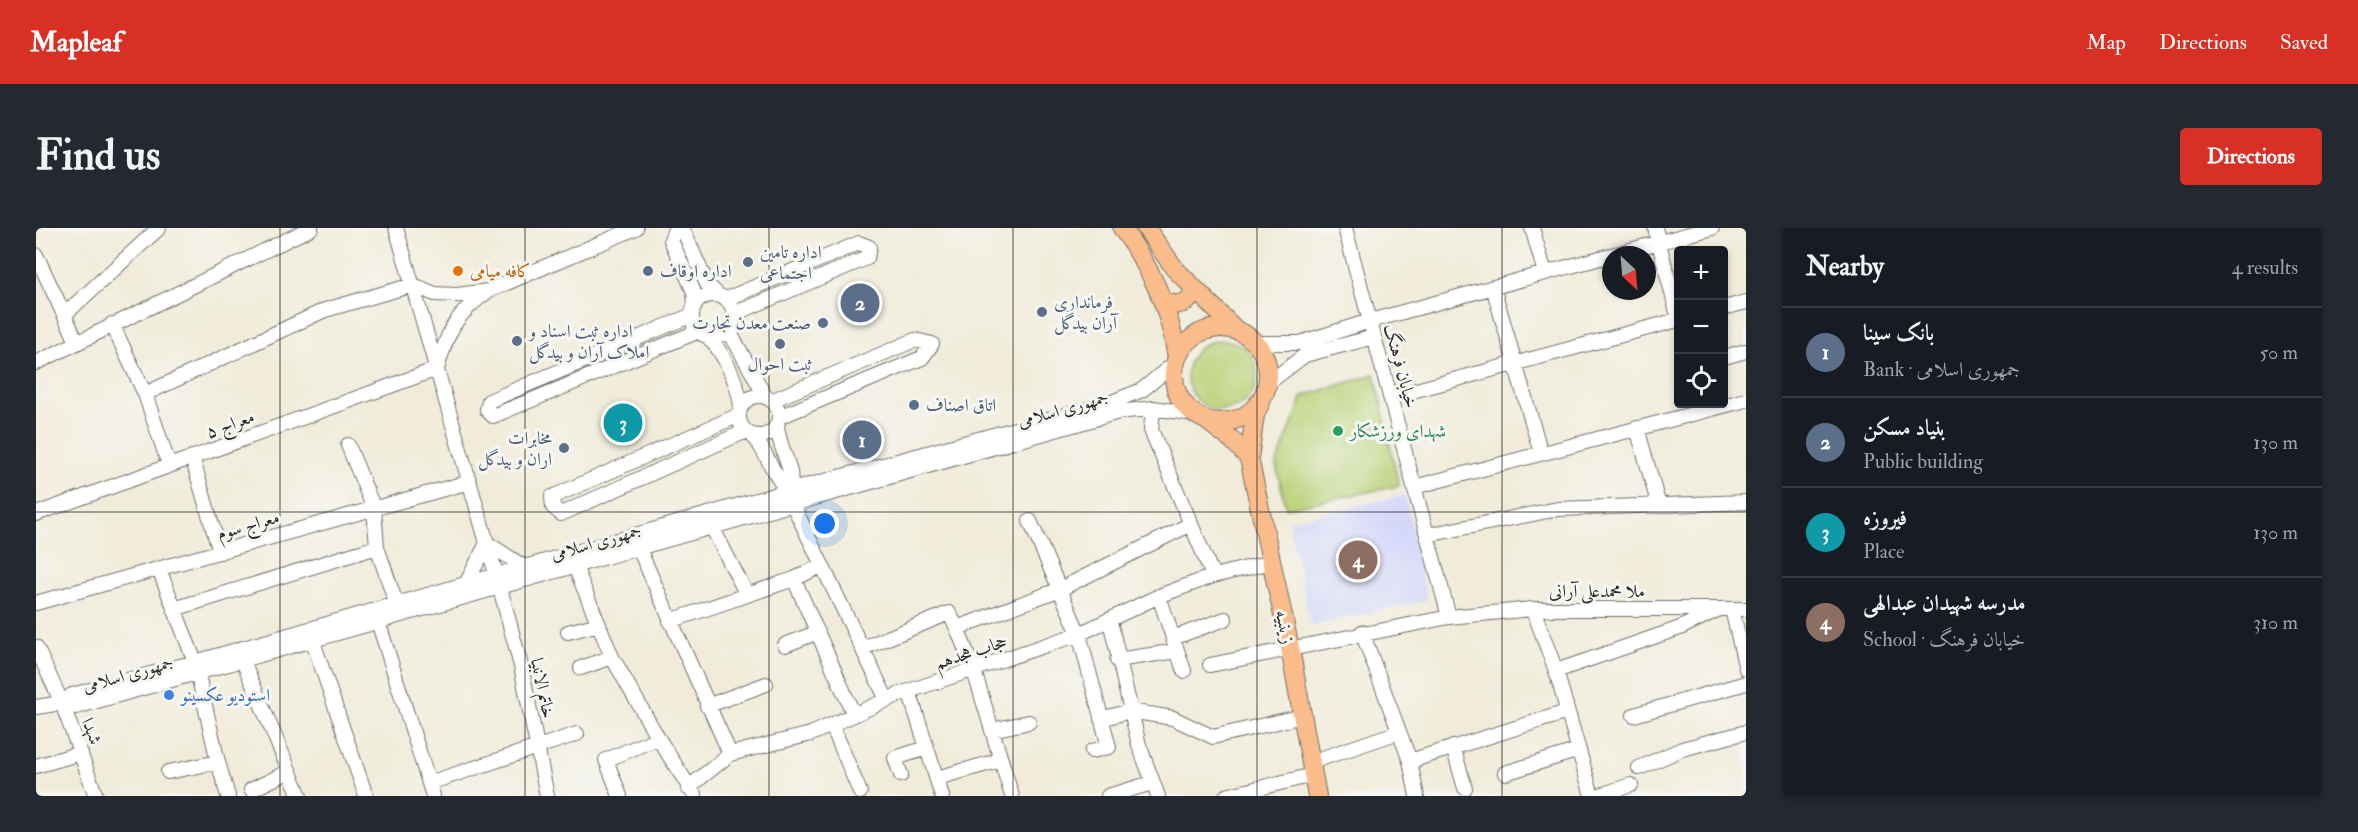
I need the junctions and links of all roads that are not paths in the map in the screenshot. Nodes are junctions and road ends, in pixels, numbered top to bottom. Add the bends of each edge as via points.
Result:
1 (159, 228) edge
2 (311, 228) edge
3 (396, 228) edge
4 (636, 228) edge
5 (1122, 228) edge
6 (1146, 228) edge
7 (1346, 228) edge
8 (1532, 228) edge
9 (1655, 228) edge
10 (1712, 228) edge
11 (675, 229) edge
12 (1659, 242) junction
13 (1645, 246) edge
14 (36, 255) edge
15 (1602, 258) edge
16 (1545, 273) junction
17 (413, 285) junction
18 (1493, 287) junction
19 (1195, 289) junction
20 (488, 291) junction
21 (722, 298) junction
22 (1674, 300) edge
23 (1165, 302) junction
24 (1746, 302) edge
25 (1728, 307) edge
26 (694, 311) junction
27 (64, 315) junction
28 (733, 320) junction
29 (1370, 321) junction
30 (1674, 321) edge
31 (112, 324) junction
32 (1237, 331) junction
33 (703, 334) junction
34 (1374, 337) junction
35 (77, 342) junction
36 (1255, 343) junction
37 (1746, 351) edge
38 (1728, 356) edge
39 (1177, 360) junction
40 (36, 363) edge
41 (1516, 363) junction
42 (437, 369) junction
43 (1265, 390) junction
44 (145, 394) junction
45 (1390, 397) junction
46 (769, 398) junction
47 (1746, 400) edge
48 (1728, 403) edge
49 (1153, 408) junction
50 (1700, 408) edge
51 (740, 411) junction
52 (1200, 417) junction
53 (778, 421) junction
54 (1637, 428) junction
55 (749, 433) junction
56 (348, 445) dead end
57 (1541, 453) junction
58 (192, 457) junction
59 (1249, 458) junction
60 (169, 465) junction
61 (470, 482) junction
62 (1414, 487) junction
63 (788, 491) junction
64 (1746, 502) edge
65 (793, 505) junction
66 (1659, 506) junction
67 (374, 509) junction
68 (36, 514) edge
69 (1030, 521) dead end
70 (1191, 524) junction
71 (712, 527) junction
72 (1427, 535) junction
73 (635, 542) junction
74 (487, 543) junction
75 (376, 547) junction
76 (220, 552) junction
77 (573, 560) junction
78 (1272, 562) junction
79 (821, 566) junction
80 (524, 567) junction
81 (159, 569) junction
82 (1213, 576) junction
83 (794, 579) junction
84 (498, 581) junction
85 (466, 584) junction
86 (1058, 590) junction
87 (747, 595) junction
88 (1159, 596) junction
89 (36, 603) edge
90 (396, 603) junction
91 (174, 609) junction
92 (1533, 609) junction
93 (1732, 609) edge
94 (376, 616) junction
95 (1449, 617) junction
96 (1225, 619) dead end
97 (670, 621) junction
98 (1110, 621) junction
99 (599, 624) junction
100 (957, 628) junction
101 (568, 632) dead end
102 (818, 632) junction
103 (1362, 632) junction
104 (1078, 634) junction
105 (311, 635) junction
106 (784, 645) dead end
107 (1175, 645) junction
108 (36, 647) edge
109 (863, 648) junction
110 (1290, 648) junction
111 (612, 657) junction
112 (1117, 660) junction
113 (243, 661) junction
114 (1210, 664) dead end
115 (196, 667) junction
116 (581, 668) dead end
117 (1746, 669) edge
118 (975, 671) junction
119 (1184, 671) dead end
120 (1556, 671) junction
121 (1746, 682) edge
122 (766, 684) dead end
123 (909, 691) junction
124 (887, 700) junction
125 (62, 703) junction
126 (707, 705) junction
127 (36, 707) edge
128 (1130, 711) junction
129 (1568, 712) junction
130 (854, 715) junction
131 (1634, 715) dead end
132 (1303, 716) junction
133 (1101, 719) junction
134 (1029, 722) dead end
135 (832, 725) junction
136 (992, 730) junction
137 (1399, 732) junction
138 (1746, 732) edge
139 (577, 734) dead end
140 (658, 738) junction
141 (1453, 747) junction
142 (927, 748) junction
143 (538, 749) junction
144 (1579, 750) junction
145 (1092, 751) dead end
146 (81, 753) junction
147 (730, 754) junction
148 (1001, 760) junction
149 (1410, 761) junction
150 (218, 762) junction
151 (36, 766) edge
152 (1639, 768) dead end
153 (1312, 769) junction
154 (168, 772) dead end
155 (288, 772) junction
156 (1506, 773) dead end
157 (901, 776) dead end
158 (937, 778) junction
159 (1631, 785) dead end
160 (1465, 788) dead end
161 (431, 789) edge
162 (251, 790) dead end
163 (1155, 790) edge
164 (692, 792) edge
165 (860, 792) dead end
166 (545, 795) edge
167 (96, 796) edge
168 (228, 796) edge
169 (300, 796) edge
170 (366, 796) edge
171 (620, 796) edge
172 (942, 796) edge
173 (1012, 796) edge
174 (1108, 796) edge
175 (1226, 796) edge
176 (1317, 796) edge
177 (1417, 796) edge
178 (1592, 796) edge
179 (1597, 796) edge

1 - 27 street
2 - 31 street
3 - 17 street, خاتم الانبیا
4 - 20 street
5 - 23 main road via 1150,270
6 - 19 main road via 1175,269
7 - 29 street, خیابان فرهنگ
8 - 16 street
9 - 12 street
10 - 12 street
11 - 21 street via 684,232 707,284
11 - 26 street via 671,240 694,292
12 - 13 street
12 - 22 street
14 - 27 street
15 - 16 street
16 - 18 street
17 - 20 street via 435,294
17 - 42 street, خاتم الانبیا
17 - 44 street via 325,310
18 - 29 street
18 - 41 street
19 - 23 main road via 1184,304
19 - 32 main road
20 - 42 street via 465,308 445,338
21 - 26 street via 705,297
21 - 28 street
21 - 28 street via 859,243 869,247 867,258
23 - 39 main road
24 - 25 street
26 - 33 street
26 - 33 street via 489,401 487,410 493,416
27 - 35 street
28 - 33 street via 721,335
28 - 46 street via 732,336
29 - 34 street, خیابان فرهنگ
29 - 36 street via 1300,344
30 - 41 street
31 - 35 street
31 - 44 street
32 - 36 main road
32 - 39 main road via 1210,330 1197,335
33 - 51 street via 717,345 740,395
34 - 43 street via 1305,355
34 - 45 street, خیابان فرهنگ
35 - 40 street
36 - 43 main road via 1265,359
37 - 38 street
39 - 52 main road via 1176,390 1184,405
39 - 63 street, جمهوری اسلامی via 1142,390 1107,404
41 - 45 street
41 - 57 street
42 - 58 street, معراج ۵
42 - 61 street, خاتم الانبیا
43 - 52 main road via 1245,415 1233,421
43 - 59 main road, زینبیه via 1255,415
44 - 60 street
45 - 62 street, خیابان فرهنگ
46 - 51 street via 751,397
46 - 53 street
46 - 53 street via 915,340 932,344 922,358
47 - 48 street
49 - 52 street, جمهوری اسلامی
49 - 65 street, جمهوری اسلامی via 1119,412
49 - 70 street via 1151,430
50 - 54 street
51 - 55 street
51 - 55 street via 552,497 553,507 561,514
52 - 59 main road
53 - 55 street via 767,435
53 - 63 street via 779,444 790,474
54 - 57 street
54 - 66 street
55 - 63 street via 765,450 777,480
56 - 67 street
57 - 62 street
58 - 60 street, معراج ۵
58 - 76 street
59 - 78 main road, زینبیه
60 - 68 street, معراج ۵
61 - 67 street, معراج سوم
61 - 74 street, خاتم الانبیا
62 - 72 street, خیابان فرهنگ
63 - 65 street
63 - 73 street, جمهوری اسلامی
64 - 66 street
65 - 71 street, جمهوری اسلامی
65 - 79 street
66 - 72 street via 1558,509
67 - 75 street
67 - 76 street, معراج سوم
69 - 86 street
70 - 82 street
70 - 86 street
71 - 73 street, جمهوری اسلامی
71 - 87 street
72 - 95 street, خیابان فرهنگ
73 - 77 street, جمهوری اسلامی
73 - 97 street
74 - 80 street
74 - 84 street, خاتم الانبیا
74 - 85 street
75 - 90 street
75 - 91 street
76 - 81 street, معراج سوم
77 - 80 street, جمهوری اسلامی
77 - 84 street, جمهوری اسلامی
77 - 99 street
78 - 82 street, حجاب هجدهم
78 - 110 main road, زینبیه
79 - 83 street
79 - 109 street
80 - 84 street, جمهوری اسلامی
81 - 89 street, معراج سوم
81 - 91 street
82 - 88 street, حجاب هجدهم
83 - 87 street
83 - 102 street
84 - 85 street, جمهوری اسلامی
84 - 94 street, جمهوری اسلامی
84 - 143 street, خاتم الانبیا
85 - 90 street, جمهوری اسلامی
86 - 100 street
86 - 104 street
87 - 97 street
88 - 98 street, حجاب هجدهم
88 - 107 street
90 - 94 street, جمهوری اسلامی
91 - 115 street
92 - 93 street, ملا محمدعلی آرانی
92 - 95 street, ملا محمدعلی آرانی
92 - 120 street
93 - 117 street
93 - 120 street
94 - 105 street, جمهوری اسلامی
94 - 161 street
95 - 103 street, ملا محمدعلی آرانی
96 - 107 street
97 - 126 street
98 - 104 street, حجاب هجدهم
98 - 112 street
99 - 101 street
99 - 111 street
100 - 109 street via 949,613
100 - 118 street
102 - 106 street
102 - 130 street
103 - 110 street, ملا محمدعلی آرانی
103 - 137 street
104 - 118 street, حجاب هجدهم
104 - 133 street
105 - 113 street, جمهوری اسلامی
105 - 115 street, جمهوری اسلامی
105 - 170 street
107 - 112 street
107 - 119 street
108 - 125 street, شهدا
109 - 124 street
110 - 114 street, ملا محمدعلی آرانی
110 - 132 main road, زینبیه
111 - 116 street
111 - 140 street
112 - 128 street
113 - 115 street, جمهوری اسلامی
113 - 155 street
115 - 125 street, جمهوری اسلامی via 76,707
115 - 150 street
118 - 123 street, حجاب هجدهم
118 - 136 street
120 - 129 street
121 - 131 street
122 - 126 street
123 - 124 street, حجاب هجدهم
123 - 142 street
124 - 130 street, حجاب هجدهم
125 - 127 street, جمهوری اسلامی
125 - 146 street, شهدا
126 - 147 street
128 - 132 street via 1173,717 1213,737
128 - 133 street
128 - 163 street
129 - 141 street
129 - 144 street
130 - 135 street, حجاب هجدهم
132 - 153 main road, زینبیه
133 - 145 street via 1109,747
134 - 136 street
135 - 147 street, حجاب هجدهم
135 - 165 street
136 - 148 street
137 - 149 street
137 - 153 street
138 - 152 street via 1682,749
139 - 143 street
140 - 164 street
140 - 171 street via 606,760
141 - 149 street
141 - 160 street
142 - 157 street via 895,758
142 - 158 street
143 - 161 street
143 - 166 street, خاتم الانبیا
144 - 156 street
144 - 178 street
146 - 151 street
146 - 167 street, شهدا
147 - 164 street, حجاب هجدهم
148 - 158 street
148 - 173 street
149 - 177 street
150 - 154 street
150 - 168 street
153 - 175 street
153 - 176 main road, زینبیه
155 - 162 street
155 - 169 street
158 - 172 street
159 - 179 street
163 - 174 street

